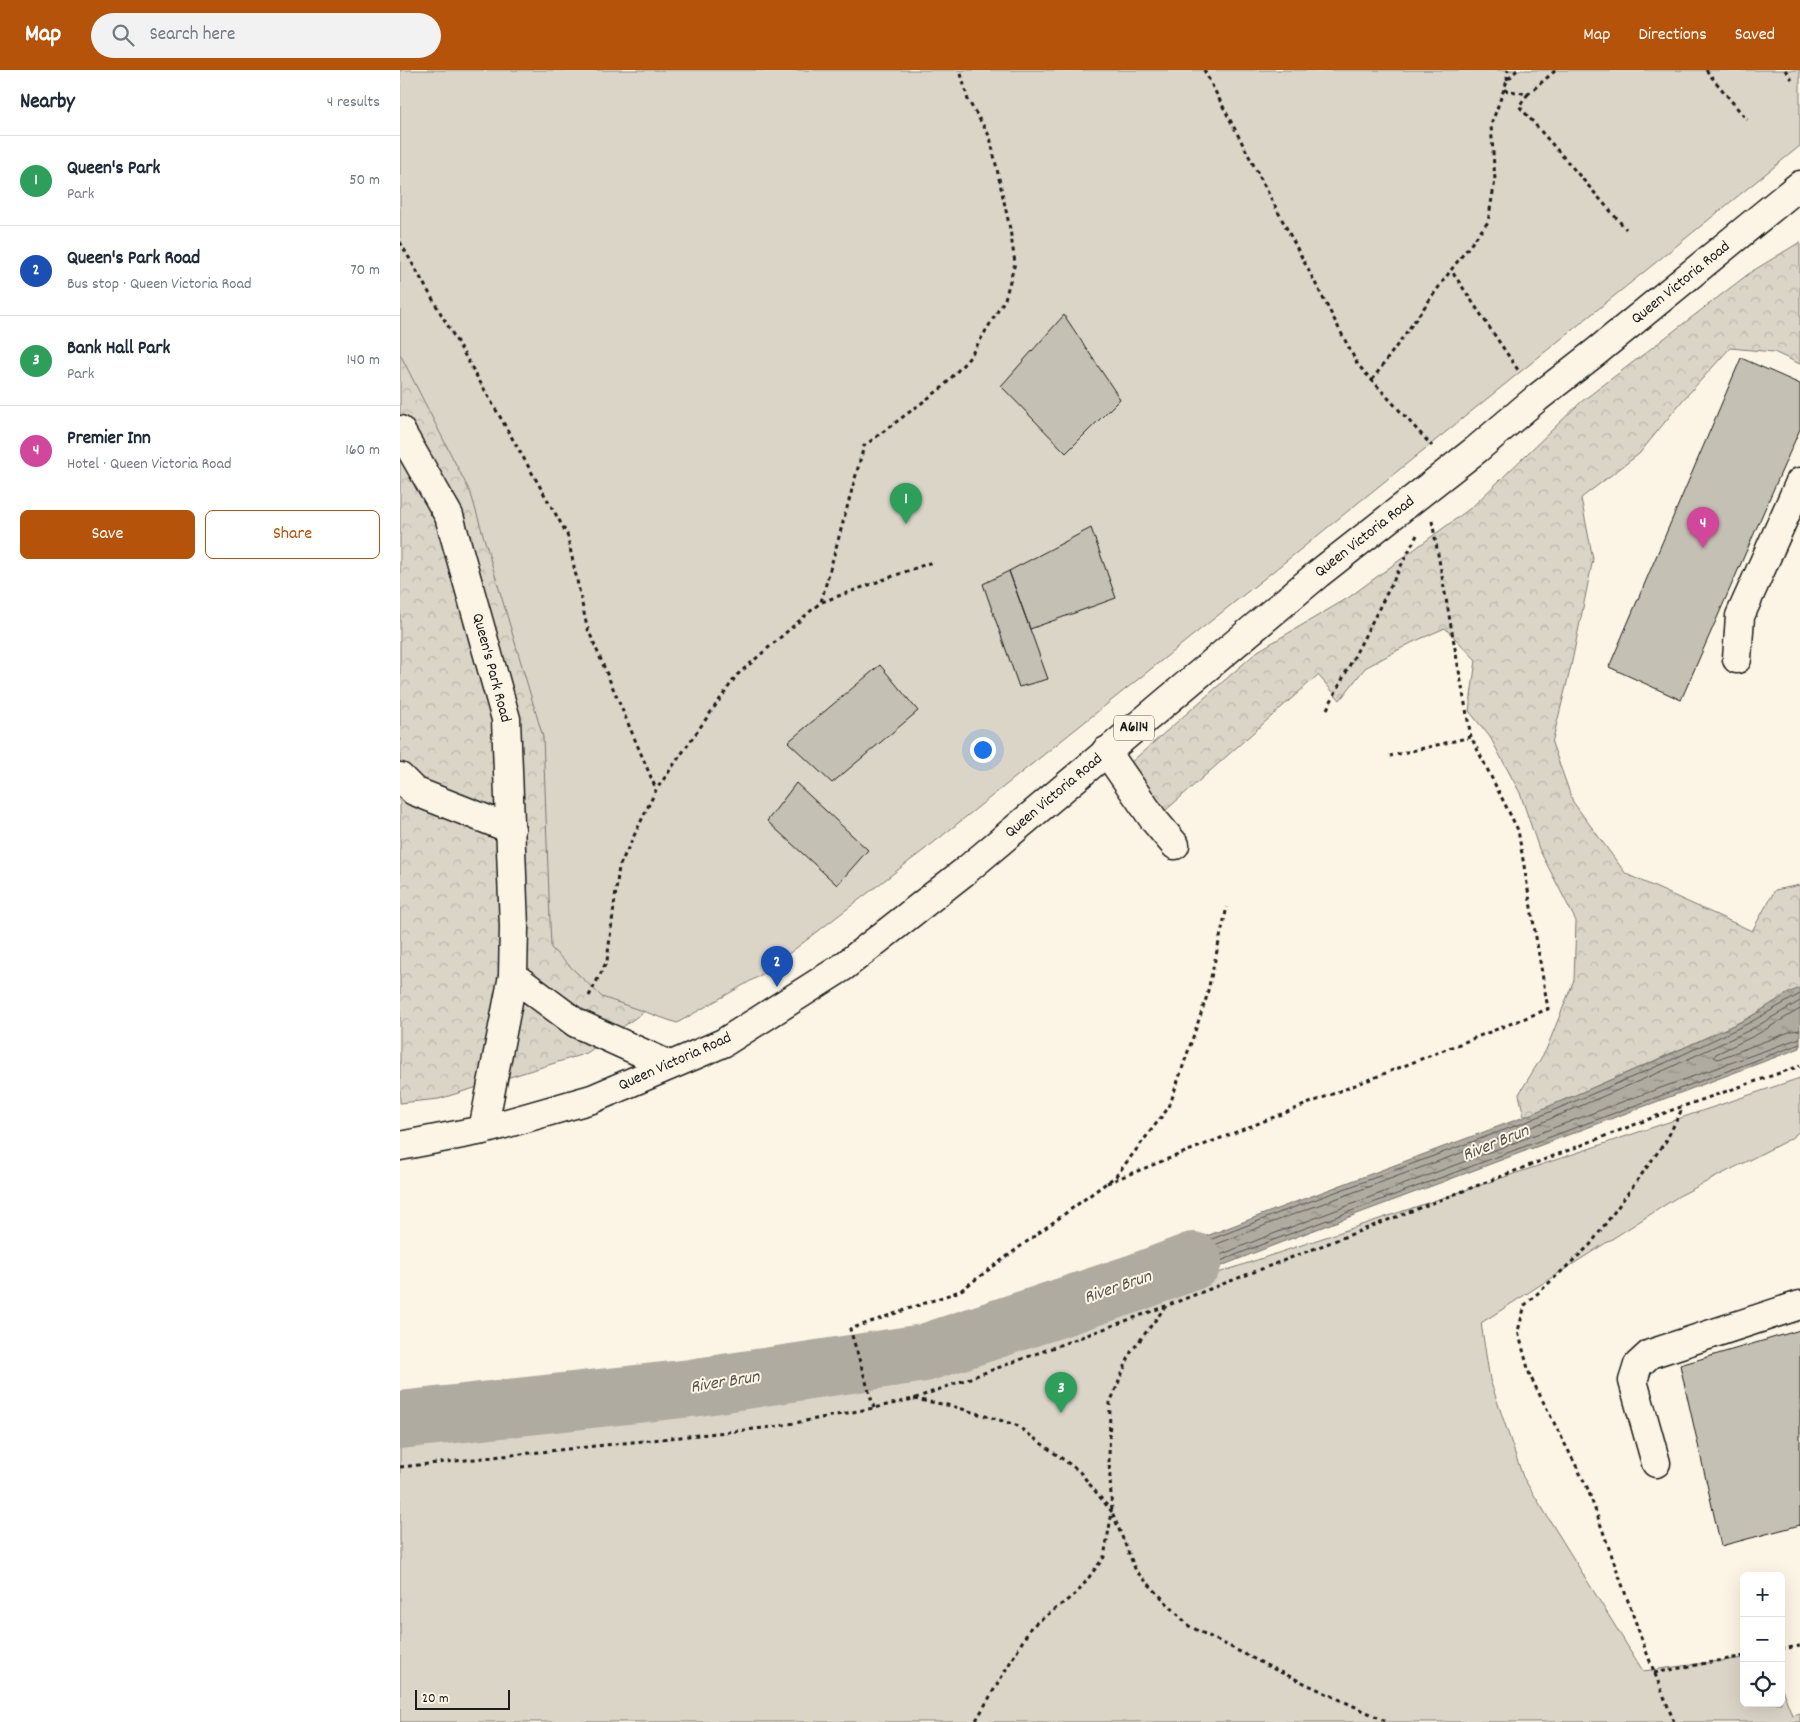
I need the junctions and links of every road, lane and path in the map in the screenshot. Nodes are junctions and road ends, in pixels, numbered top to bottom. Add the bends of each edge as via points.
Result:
1 (960, 70) edge
2 (1204, 70) edge
3 (1508, 70) edge
4 (1517, 70) edge
5 (1556, 70) edge
6 (1706, 70) edge
7 (1785, 70) edge
8 (1792, 79) dead end
9 (1508, 81) junction
10 (1504, 90) junction
11 (1528, 94) junction
12 (1747, 120) dead end
13 (1800, 185) edge
14 (1626, 229) dead end
15 (400, 242) edge
16 (1451, 270) junction
17 (1372, 380) junction
18 (1537, 398) junction
19 (400, 430) edge
20 (1452, 468) junction
21 (1800, 482) edge
22 (1430, 511) dead end
23 (1421, 528) dead end
24 (932, 562) dead end
25 (821, 602) junction
26 (1737, 659) dead end
27 (1327, 709) dead end
28 (1471, 737) junction
29 (1106, 751) junction
30 (1390, 756) dead end
31 (400, 777) edge
32 (656, 790) junction
33 (511, 829) junction
34 (1175, 845) dead end
35 (1227, 907) dead end
36 (513, 976) junction
37 (576, 1023) junction
38 (669, 1065) junction
39 (1800, 1066) edge
40 (1683, 1107) junction
41 (483, 1130) junction
42 (400, 1146) edge
43 (1107, 1183) junction
44 (1800, 1305) edge
45 (1166, 1306) junction
46 (913, 1399) junction
47 (874, 1408) junction
48 (1656, 1463) dead end
49 (400, 1467) edge
50 (1112, 1512) junction
51 (1800, 1646) edge
52 (1785, 1648) edge
53 (1740, 1657) edge
54 (1654, 1673) junction
55 (975, 1722) edge
56 (1388, 1722) edge
57 (1674, 1722) edge

1 - 25 path via 968,100 990,136 1015,263 1005,299 970,357 943,387 864,446
2 - 17 path via 1358,365
3 - 9 path
4 - 9 path
5 - 11 path
6 - 12 path
7 - 8 path
9 - 10 path
10 - 11 path
10 - 16 path via 1491,125 1495,180 1488,222
11 - 14 path via 1519,106
13 - 18 main road, Queen Victoria Road / A6114
15 - 32 path via 567,534 586,627
16 - 17 path
16 - 18 path
17 - 20 path
18 - 20 main road, Queen Victoria Road / A6114
19 - 33 main road, Queen's Park Road via 449,516 504,710
20 - 29 main road, Queen Victoria Road / A6114 via 1318,574
21 - 26 main road via 1740,616
22 - 28 path
23 - 27 path
24 - 25 path
25 - 32 path via 737,675
28 - 30 path
28 - 43 path via 1518,830 1548,1009
29 - 34 main road
29 - 38 main road, Queen Victoria Road / A6114 via 964,872 843,967 723,1043
31 - 33 main road via 414,791
32 - 37 path via 619,867 607,961
33 - 36 main road, Queen's Park Road
35 - 43 path via 1206,999 1169,1107 1116,1176
36 - 37 main road
36 - 41 main road, Queen's Park Road
37 - 38 main road
38 - 41 main road, Queen Victoria Road / A6114 via 592,1099
39 - 40 path
40 - 45 path
40 - 54 path via 1666,1141 1590,1245 1525,1304 1518,1331 1530,1376 1587,1487
41 - 42 main road, Queen Victoria Road / A6114
43 - 47 path via 960,1290 850,1329
44 - 48 main road via 1650,1354 1638,1365 1633,1381
45 - 46 path
45 - 50 path via 1132,1352 1110,1402
46 - 47 path
46 - 50 path via 952,1406 1016,1425 1078,1471
47 - 49 path via 773,1427
50 - 55 path via 1104,1557 1078,1592 1031,1626
50 - 56 path via 1136,1571 1189,1626
51 - 52 path
53 - 54 path
54 - 57 path

